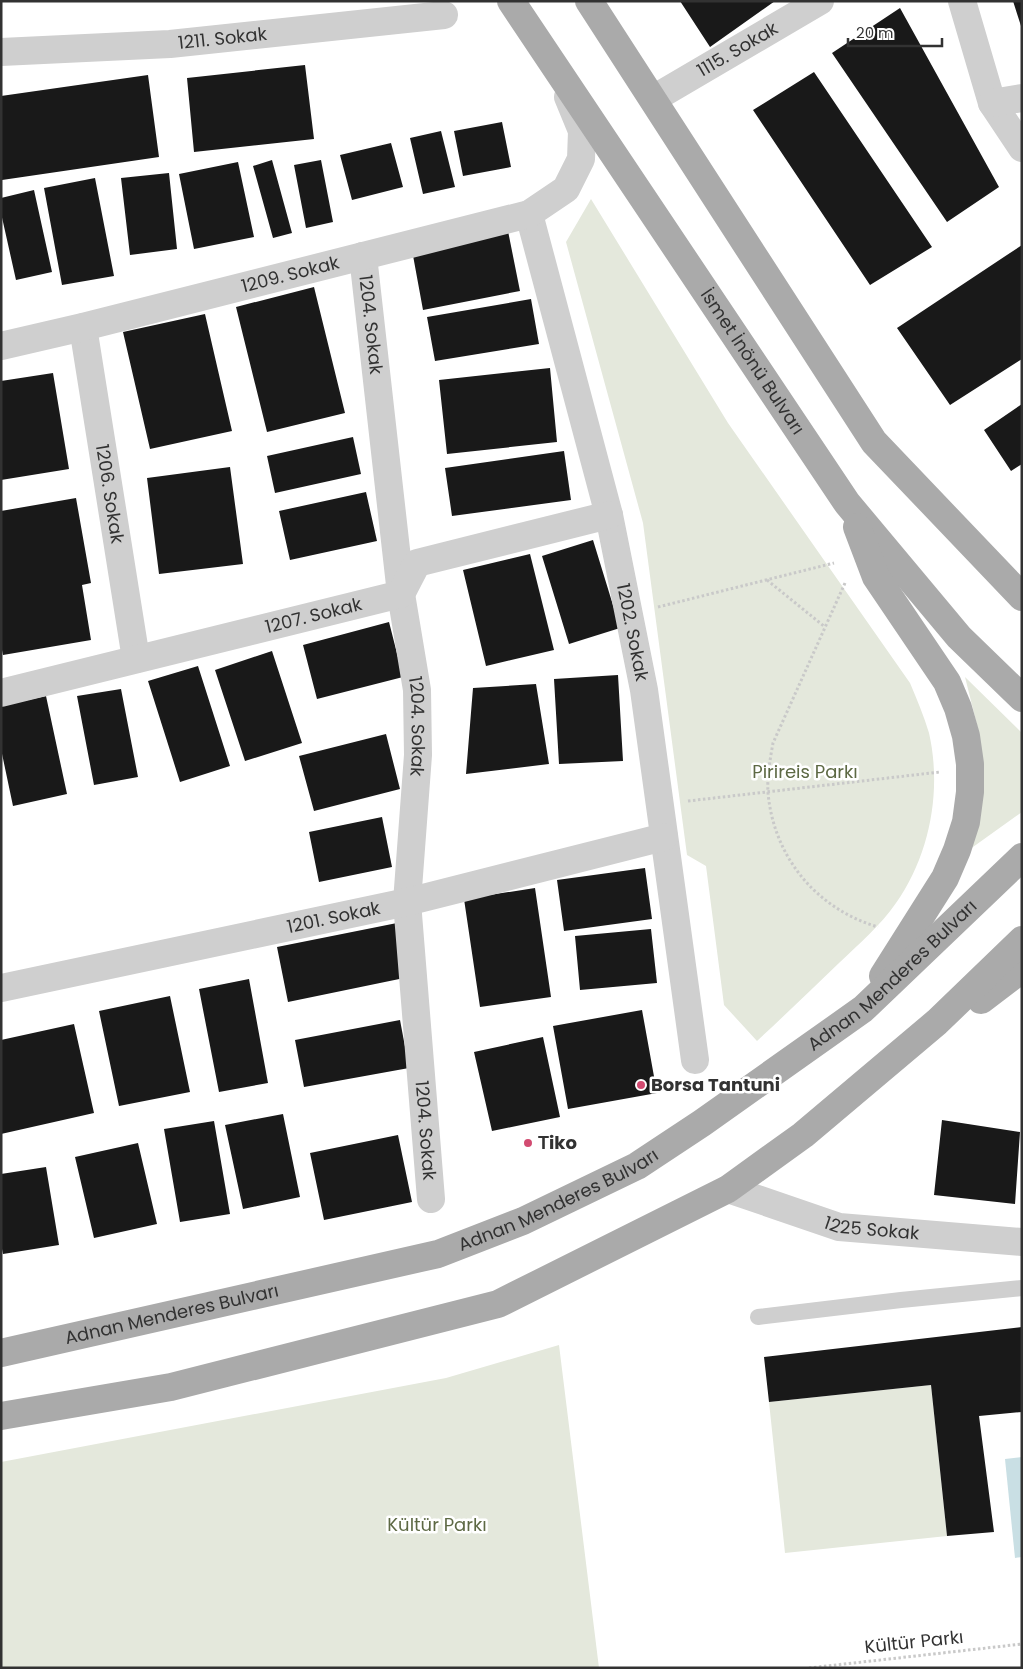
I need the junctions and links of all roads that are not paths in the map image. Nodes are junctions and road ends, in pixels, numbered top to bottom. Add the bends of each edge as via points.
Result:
1 (511, 1) edge
2 (588, 1) edge
3 (820, 1) edge
4 (962, 1) edge
5 (444, 15) dead end
6 (1, 52) edge
7 (558, 72) junction
8 (1022, 98) edge
9 (653, 99) junction
10 (992, 103) junction
11 (1022, 148) edge
12 (529, 214) junction
13 (363, 256) junction
14 (83, 327) junction
15 (1, 346) edge
16 (847, 503) junction
17 (608, 516) junction
18 (401, 594) junction
19 (1022, 597) edge
20 (136, 659) junction
21 (1, 693) edge
22 (1022, 698) edge
23 (664, 837) junction
24 (1022, 857) edge
25 (407, 902) junction
26 (1022, 940) edge
27 (1022, 969) edge
28 (1, 988) edge
29 (863, 1009) junction
30 (937, 1022) junction
31 (695, 1060) dead end
32 (728, 1189) junction
33 (431, 1199) dead end
34 (1022, 1242) edge
35 (1022, 1288) edge
36 (758, 1318) dead end
37 (1, 1353) edge
38 (1, 1416) edge

1 - 7 main road, İsmet İnönü Bulvarı
2 - 9 main road
3 - 9 street, 1115. Sokak
4 - 10 street
5 - 6 street, 1211. Sokak via 170,44
7 - 12 street, 1209. Sokak via 582,131 581,159 566,189
7 - 16 main road, İsmet İnönü Bulvarı
8 - 10 street
9 - 19 main road via 874,442
10 - 11 street
12 - 13 street, 1209. Sokak
12 - 17 street, 1202. Sokak
13 - 14 street, 1209. Sokak
13 - 18 street, 1204. Sokak
14 - 15 street, 1209. Sokak
14 - 20 street, 1206. Sokak
16 - 22 main road, İsmet İnönü Bulvarı via 958,637
16 - 29 main road via 876,577 947,682 966,736 970,764 966,822 945,878
17 - 18 street via 417,563
17 - 23 street, 1202. Sokak via 644,690
18 - 20 street, 1207. Sokak
18 - 25 street, 1204. Sokak via 417,690 418,755
20 - 21 street, 1207. Sokak
23 - 25 street, 1201. Sokak
23 - 31 street, 1202. Sokak
24 - 29 main road, Adnan Menderes Bulvarı
25 - 28 street, 1201. Sokak
25 - 33 street, 1204. Sokak
26 - 30 main road
27 - 30 main road via 982,1000
29 - 37 main road, Adnan Menderes Bulvarı via 637,1166 523,1221 438,1254
30 - 32 main road via 803,1135
32 - 34 street, 1225 Sokak via 839,1227
32 - 38 main road via 498,1304 171,1387
35 - 36 lane

